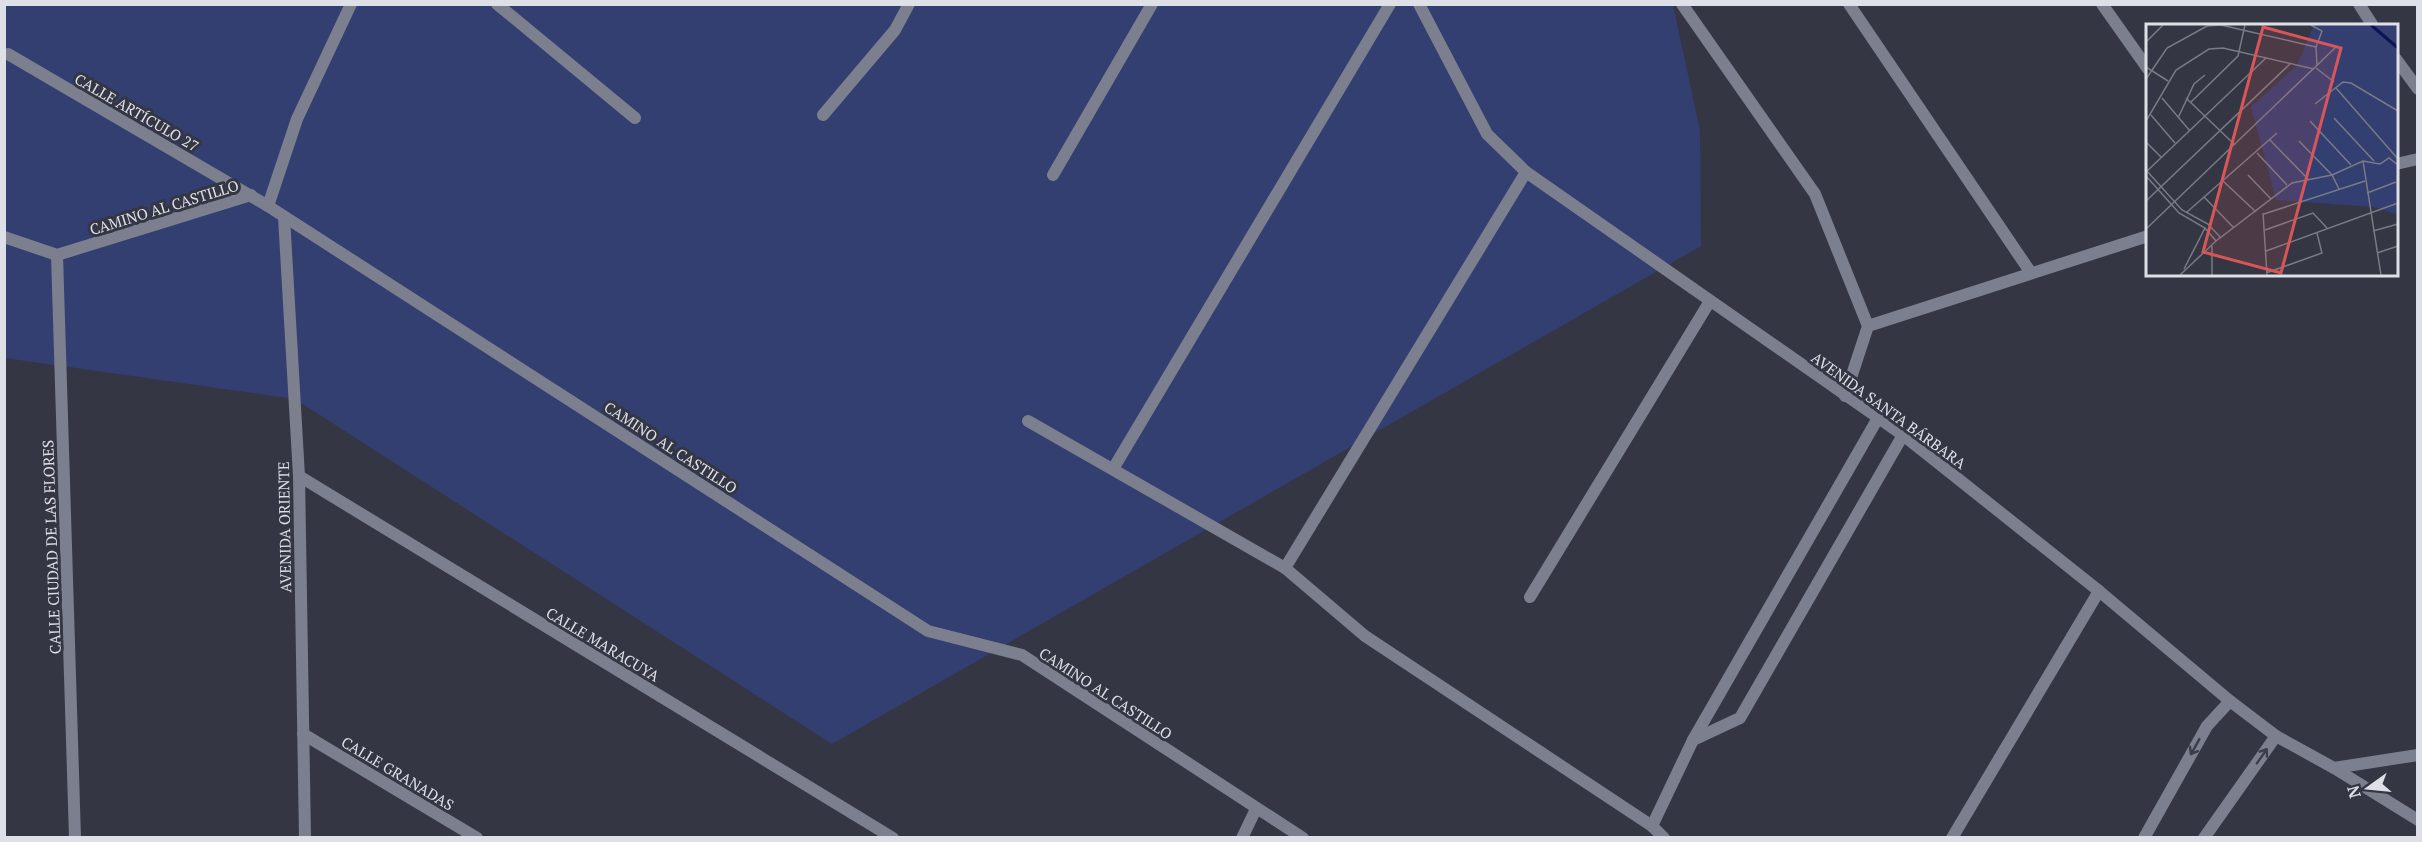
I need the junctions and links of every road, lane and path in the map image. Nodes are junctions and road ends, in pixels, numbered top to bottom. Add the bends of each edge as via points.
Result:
1 (351, 4) edge
2 (497, 4) edge
3 (909, 4) edge
4 (1152, 4) edge
5 (1390, 4) edge
6 (1419, 4) edge
7 (1682, 4) edge
8 (1848, 4) edge
9 (2102, 4) edge
10 (2359, 4) edge
11 (2372, 24) edge
12 (8, 54) dead end
13 (2398, 60) edge
14 (2146, 66) edge
15 (2418, 89) edge
16 (823, 115) dead end
17 (635, 118) dead end
18 (2418, 159) edge
19 (2398, 164) edge
20 (1526, 172) junction
21 (1053, 175) dead end
22 (251, 195) junction
23 (268, 206) junction
24 (284, 217) junction
25 (4, 237) edge
26 (2146, 237) edge
27 (57, 255) junction
28 (2031, 273) junction
29 (1710, 301) junction
30 (1868, 326) junction
31 (1845, 396) junction
32 (1878, 418) junction
33 (1028, 421) dead end
34 (1903, 435) junction
35 (1113, 470) junction
36 (298, 476) junction
37 (1285, 568) junction
38 (2099, 591) junction
39 (1530, 597) dead end
40 (2230, 701) junction
41 (303, 734) junction
42 (2276, 736) junction
43 (1693, 740) junction
44 (2418, 755) edge
45 (2334, 768) junction
46 (1256, 809) junction
47 (2418, 820) edge
48 (1652, 826) junction
49 (75, 837) edge
50 (305, 837) edge
51 (477, 837) edge
52 (893, 837) edge
53 (1242, 837) edge
54 (1303, 837) edge
55 (1664, 837) edge
56 (1952, 837) edge
57 (2144, 837) edge
58 (2204, 837) edge

1 - 23 street via 297,119
2 - 17 street
3 - 16 street via 895,30
4 - 21 street
5 - 35 street
6 - 20 street, AVENIDA SANTA BÁRBARA via 1488,134
7 - 30 street via 1815,194
8 - 28 street
9 - 14 street
10 - 11 street
12 - 22 street, CALLE ARTÍCULO 27
13 - 15 street
18 - 19 street
20 - 29 street, AVENIDA SANTA BÁRBARA
20 - 37 street
22 - 23 street, CAMINO AL CASTILLO
22 - 27 street, CAMINO AL CASTILLO
23 - 24 street, CAMINO AL CASTILLO
24 - 36 street, AVENIDA ORIENTE
24 - 46 street, CAMINO AL CASTILLO via 928,631 1022,655
25 - 27 street
26 - 28 street
27 - 49 street, CALLE CIUDAD DE LAS FLORES
28 - 30 street
29 - 31 street, AVENIDA SANTA BÁRBARA
29 - 39 street
30 - 31 street
31 - 32 street, AVENIDA SANTA BÁRBARA
32 - 34 street, AVENIDA SANTA BÁRBARA
32 - 43 street
33 - 35 street
34 - 38 street, AVENIDA SANTA BÁRBARA
34 - 43 street via 1740,718
35 - 37 street
36 - 41 street, AVENIDA ORIENTE
36 - 52 street, CALLE MARACUYA
37 - 48 street via 1365,636
38 - 40 street, AVENIDA SANTA BÁRBARA
38 - 56 street
40 - 42 street, AVENIDA SANTA BÁRBARA
40 -> 57 street via 2207,726
41 - 50 street, AVENIDA ORIENTE
41 - 51 street, CALLE GRANADAS
42 - 45 street, AVENIDA SANTA BÁRBARA
58 -> 42 street
43 - 48 street
44 - 45 street
45 - 47 street, AVENIDA SANTA BÁRBARA
46 - 53 street
46 - 54 street, CAMINO AL CASTILLO
48 - 55 street

